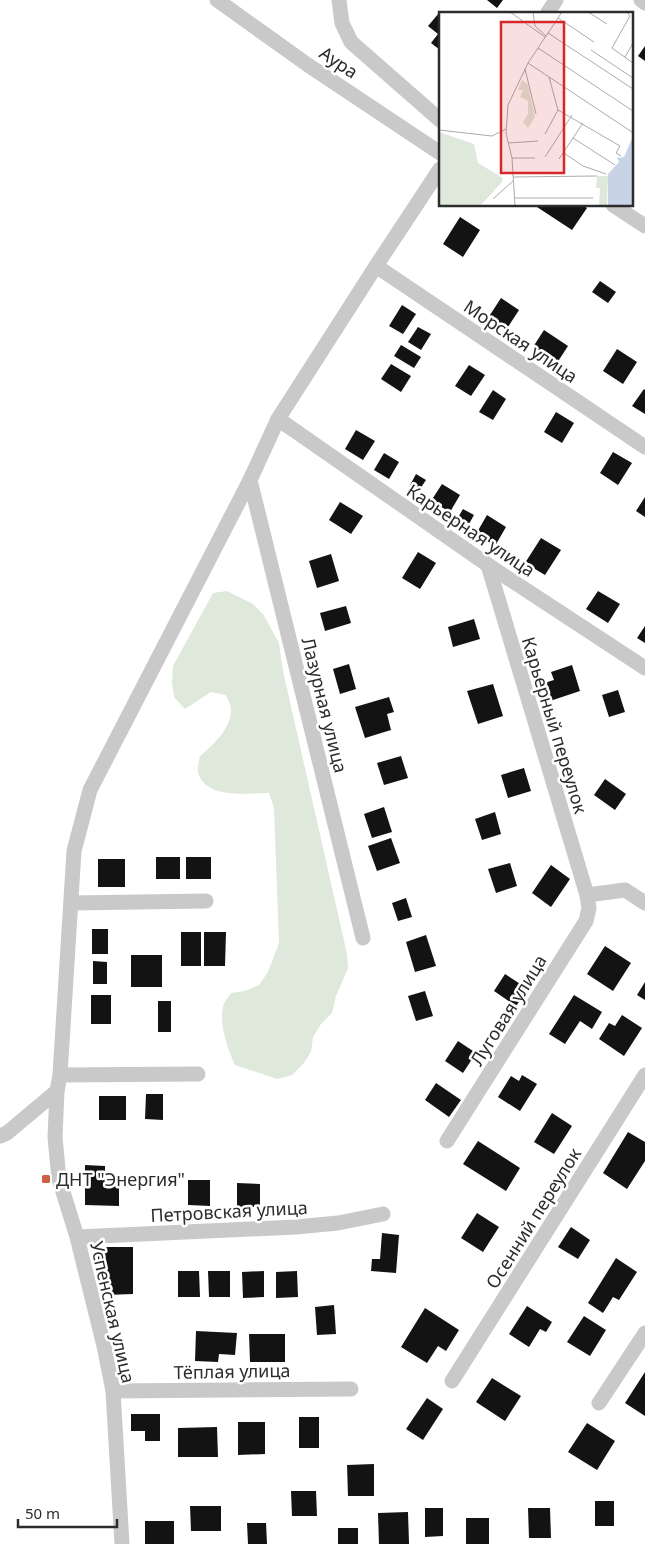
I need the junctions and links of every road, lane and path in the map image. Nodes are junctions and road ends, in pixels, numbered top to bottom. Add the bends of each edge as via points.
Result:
1 (217, 0) edge
2 (339, 0) edge
3 (556, 0) edge
4 (641, 0) edge
5 (645, 3) edge
6 (548, 12) edge
7 (439, 119) edge
8 (439, 152) edge
9 (439, 171) edge
10 (614, 206) edge
11 (645, 226) edge
12 (376, 266) junction
13 (278, 419) junction
14 (645, 447) edge
15 (250, 480) junction
16 (488, 565) junction
17 (645, 668) edge
18 (586, 895) junction
19 (206, 901) dead end
20 (70, 903) junction
21 (645, 903) edge
22 (364, 938) dead end
23 (198, 1074) dead end
24 (60, 1075) junction
25 (645, 1075) edge
26 (57, 1091) junction
27 (0, 1136) edge
28 (447, 1141) dead end
29 (383, 1214) dead end
30 (77, 1237) junction
31 (644, 1337) edge
32 (452, 1381) dead end
33 (351, 1389) dead end
34 (113, 1391) junction
35 (599, 1403) dead end
36 (122, 1544) edge

1 - 8 street, Аура
2 - 7 street via 342,23 351,42
3 - 6 street
4 - 5 street
9 - 12 street, Успенская улица
10 - 11 street
12 - 13 street, Успенская улица
12 - 14 street, Морская улица
13 - 15 street, Успенская улица
13 - 16 street, Карьерная улица
15 - 20 street, Успенская улица via 90,790 74,851
15 - 22 street, Лазурная улица
16 - 17 street, Карьерная улица
16 - 18 street, Карьерный переулок
18 - 21 street via 624,890
18 - 28 street, Луговая улица via 589,908 586,921
19 - 20 street
20 - 24 street, Успенская улица
23 - 24 street
24 - 26 street, Успенская улица
25 - 32 street, Осенний переулок
26 - 27 street
26 - 30 street, Успенская улица via 55,1137 59,1179
29 - 30 street, Петровская улица via 296,1227
30 - 34 street, Успенская улица
31 - 35 street
33 - 34 street, Тёплая улица
34 - 36 street, Успенская улица

